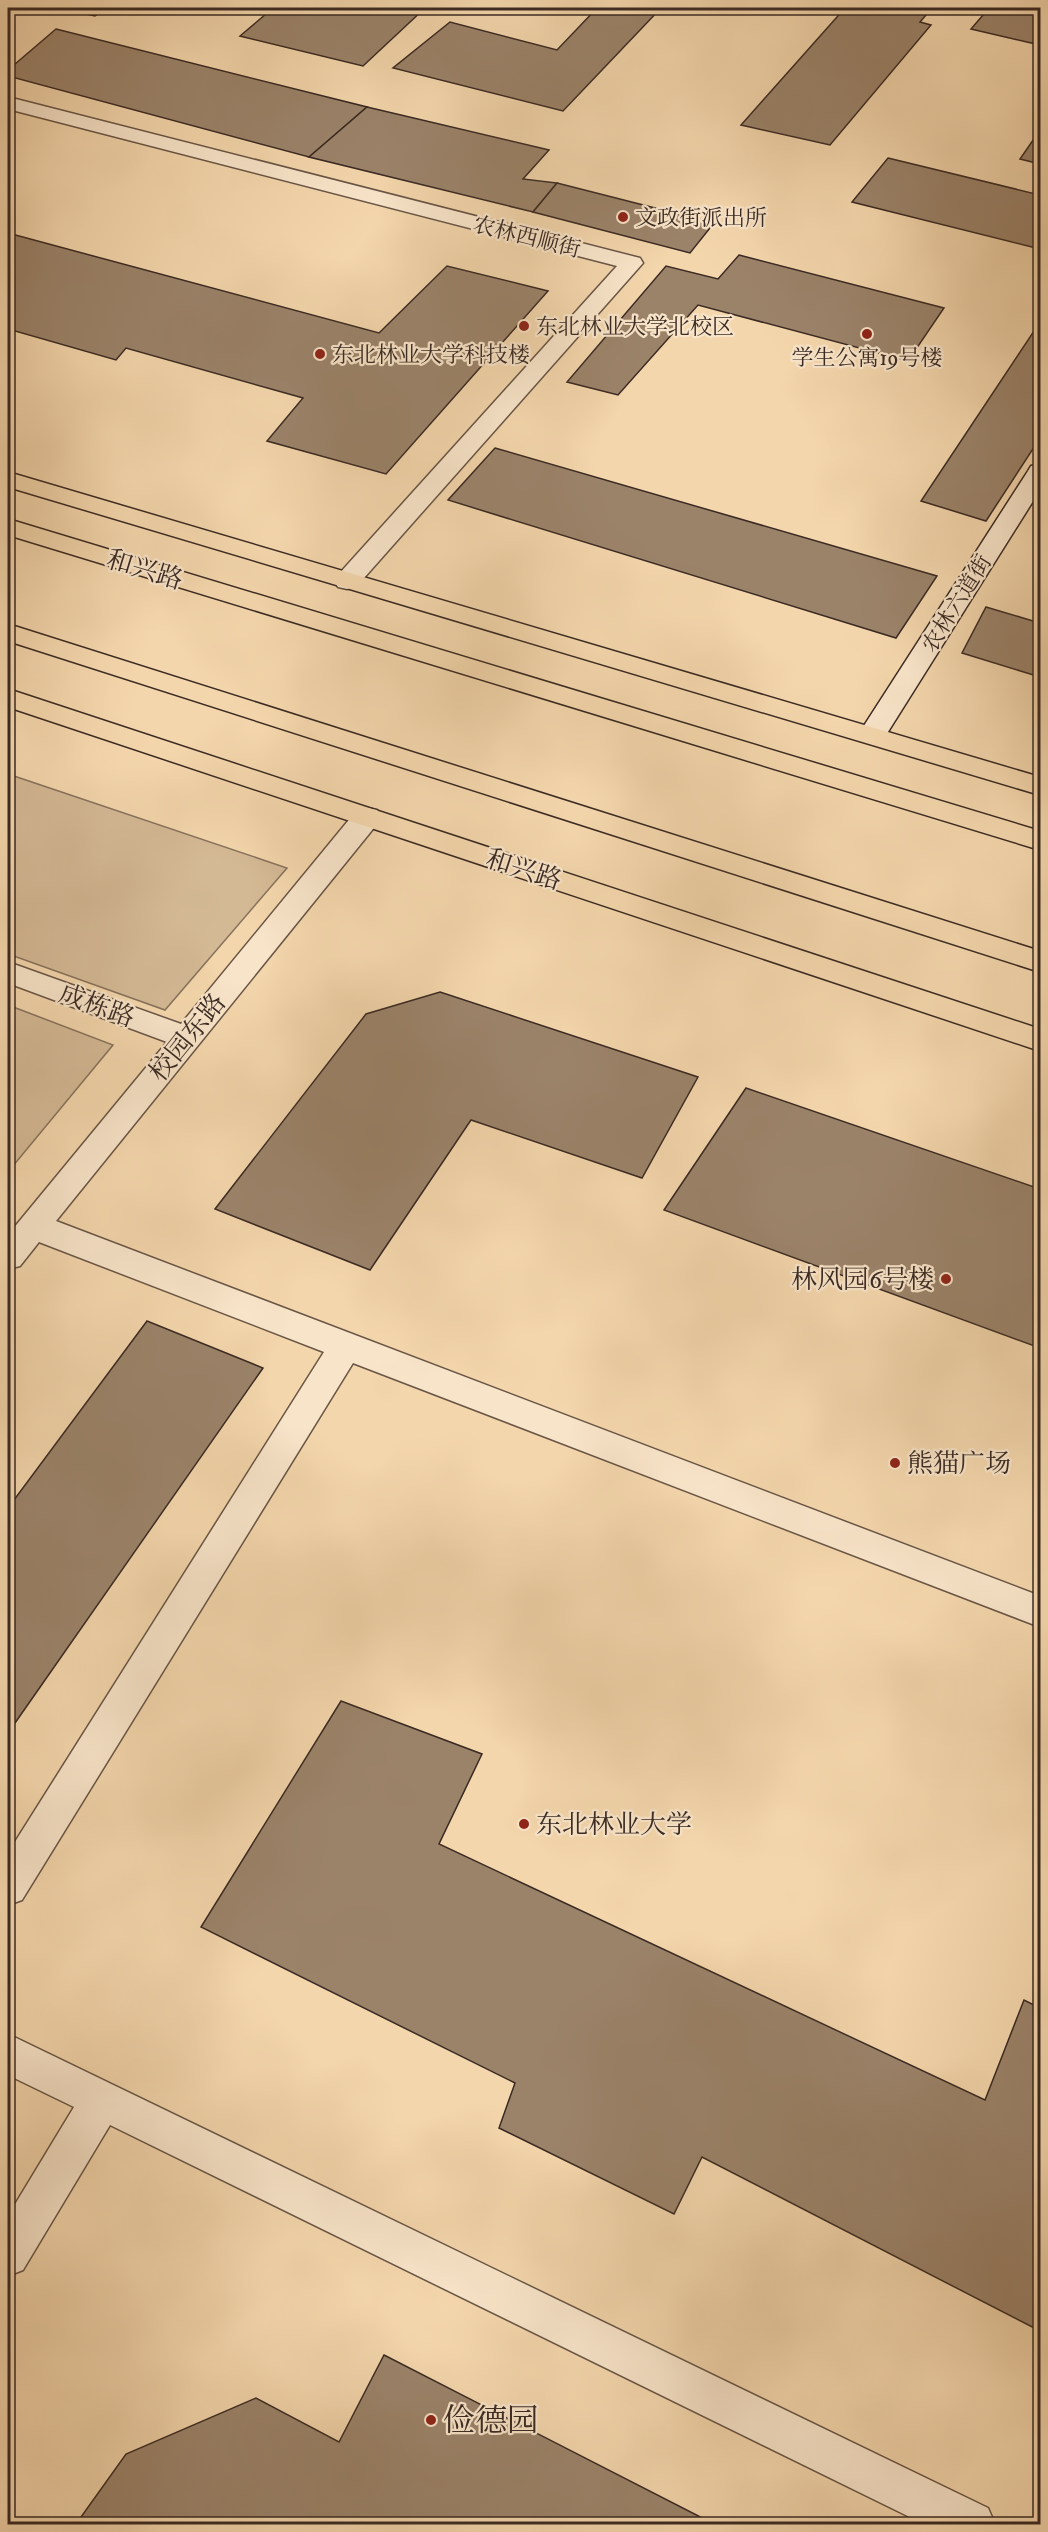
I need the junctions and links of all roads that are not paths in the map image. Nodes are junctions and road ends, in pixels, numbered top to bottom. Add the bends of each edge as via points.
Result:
1 (8, 102) edge
2 (1041, 471) edge
3 (8, 479) edge
4 (8, 527) edge
5 (347, 581) junction
6 (8, 632) edge
7 (8, 698) edge
8 (872, 735) junction
9 (1041, 786) edge
10 (367, 817) junction
11 (1041, 841) edge
12 (1041, 962) edge
13 (8, 972) edge
14 (186, 1037) junction
15 (1041, 1040) edge
16 (33, 1226) junction
17 (8, 1257) edge
18 (346, 1346) junction
19 (1041, 1612) edge
20 (8, 1887) edge
21 (8, 2054) edge
22 (102, 2100) junction
23 (8, 2255) edge
24 (972, 2524) edge

1 - 5 street, 农林西顺街 via 632,262
2 - 8 street, 农林六道街
3 - 5 highway, 和兴路
4 - 11 highway, 和兴路
5 - 8 highway, 和兴路
6 - 12 highway
7 - 10 highway, 和兴路
8 - 9 highway, 和兴路
10 - 14 street, 校园东路
10 - 15 highway, 和兴路
13 - 14 street, 成栋路
14 - 16 street, 校园东路
16 - 17 street, 校园东路
16 - 18 street
18 - 19 street
18 - 20 street
21 - 22 street
22 - 23 street
22 - 24 street

